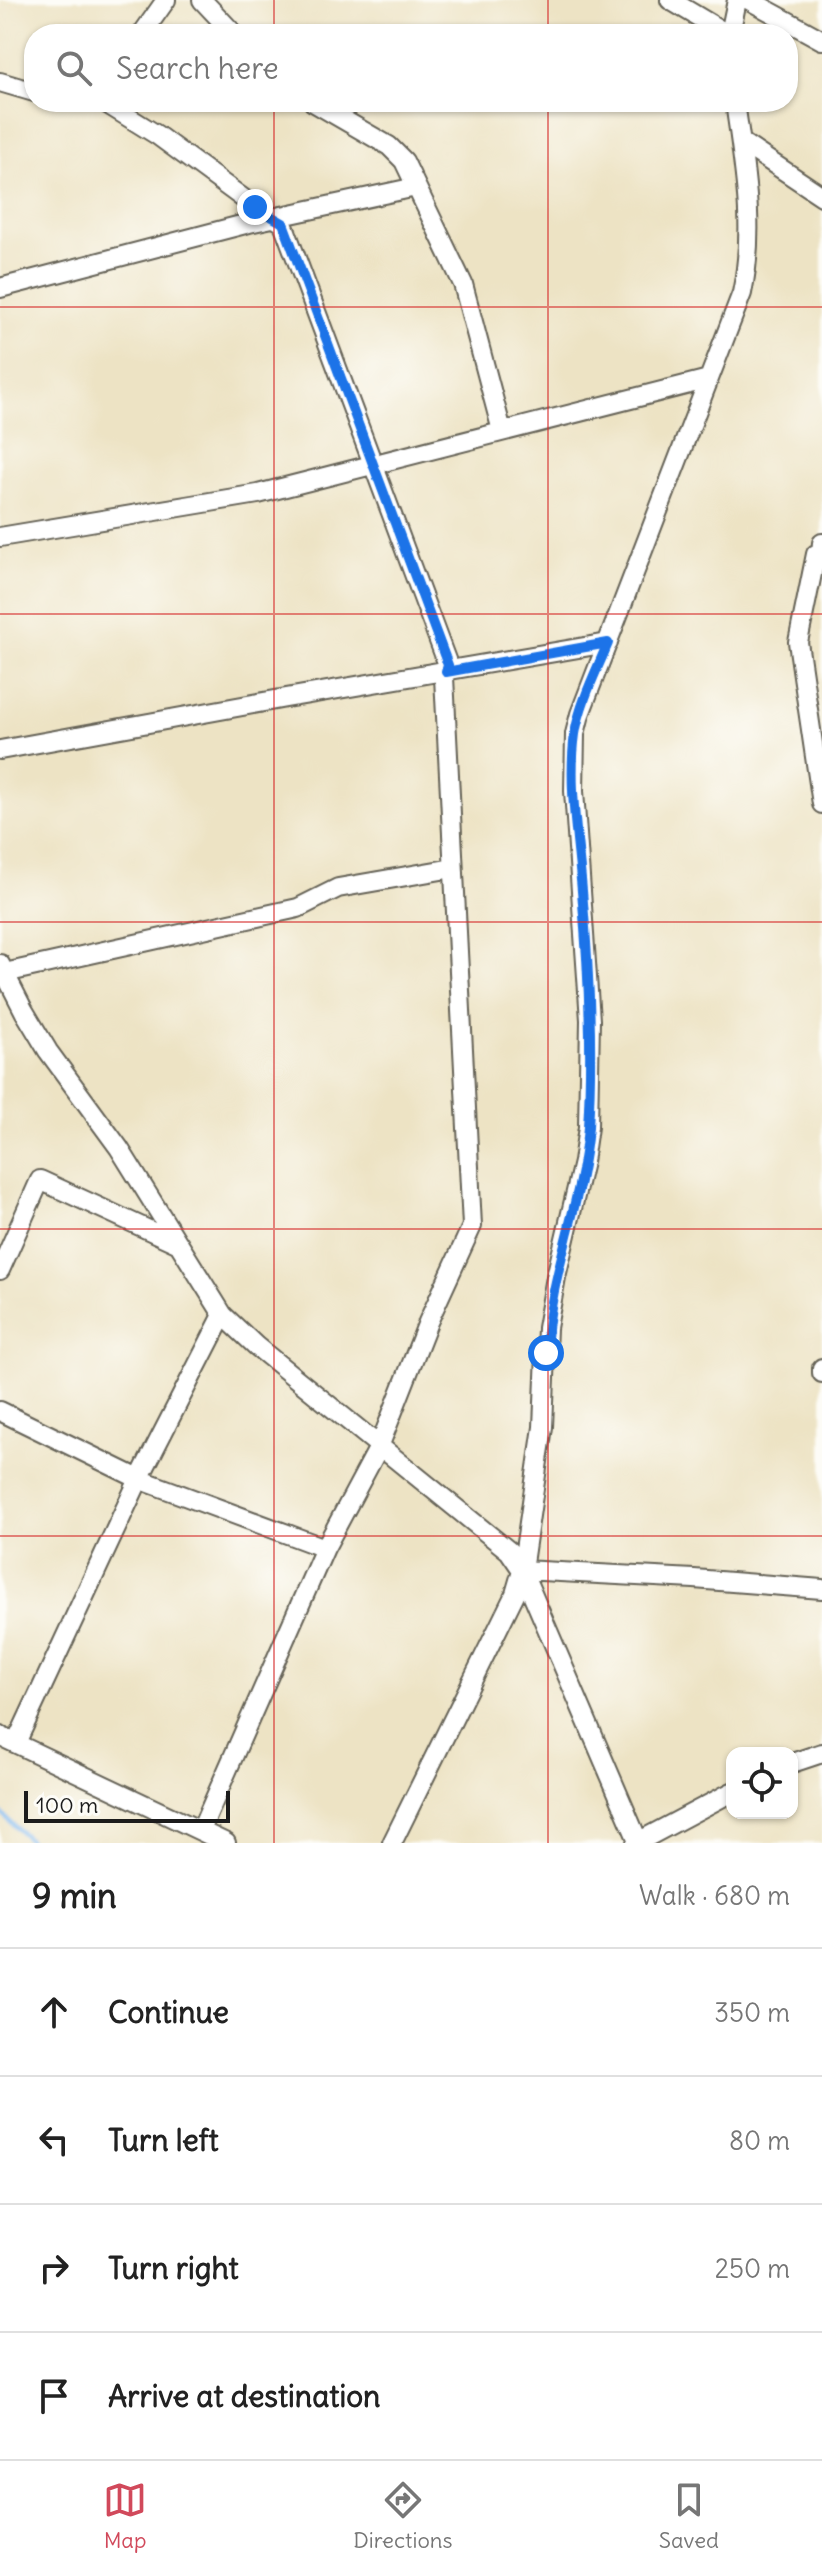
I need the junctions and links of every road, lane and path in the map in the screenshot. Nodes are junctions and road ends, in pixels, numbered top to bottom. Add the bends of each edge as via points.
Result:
1 (166, 0) edge
2 (202, 0) edge
3 (670, 0) edge
4 (737, 0) edge
5 (749, 0) edge
6 (149, 24) edge
7 (225, 24) edge
8 (711, 24) edge
9 (731, 24) edge
10 (793, 24) edge
11 (798, 27) edge
12 (822, 40) edge
13 (0, 82) edge
14 (24, 89) edge
15 (120, 112) edge
16 (330, 112) edge
17 (736, 112) edge
18 (741, 142) junction
19 (416, 187) junction
20 (822, 196) edge
21 (277, 218) junction
22 (0, 288) edge
23 (709, 379) junction
24 (502, 431) junction
25 (375, 465) junction
26 (0, 537) edge
27 (822, 543) edge
28 (822, 552) edge
29 (608, 643) junction
30 (446, 672) junction
31 (0, 750) edge
32 (822, 804) edge
33 (453, 868) junction
34 (1, 970) edge
35 (179, 1244) junction
36 (0, 1270) edge
37 (223, 1315) junction
38 (0, 1411) edge
39 (379, 1447) junction
40 (139, 1479) junction
41 (325, 1548) junction
42 (522, 1570) junction
43 (822, 1589) edge
44 (8, 1739) edge
45 (822, 1753) edge
46 (798, 1761) edge
47 (726, 1795) edge
48 (201, 1830) junction
49 (637, 1842) edge
50 (226, 1843) edge
51 (392, 1843) edge

1 - 6 street
2 - 7 street
3 - 8 street
4 - 9 street
5 - 10 street
11 - 12 street
13 - 14 street
15 - 21 street
16 - 19 street via 389,146 404,161
17 - 18 street
18 - 20 street
18 - 23 street via 750,206 747,268
19 - 21 street
19 - 24 street via 463,284
21 - 22 street
21 - 25 street
23 - 24 street
23 - 29 street
24 - 25 street
25 - 26 street via 258,494
25 - 30 street via 448,665
27 - 28 street
28 - 32 street via 816,554 809,579 798,642
29 - 30 street
29 - 42 street via 575,734 590,1020 588,1127 547,1328 543,1427
30 - 31 street
30 - 33 street
33 - 34 street via 348,886 298,908
33 - 39 street via 472,1226
34 - 35 street via 48,1051 119,1148
35 - 36 street via 40,1180
35 - 37 street
37 - 39 street
37 - 40 street
38 - 40 street
39 - 41 street
39 - 42 street via 509,1551
40 - 41 street
40 - 44 street
41 - 48 street
42 - 43 street
42 - 49 street
42 - 51 street
44 - 48 street
45 - 46 street
47 - 49 street
48 - 50 street

